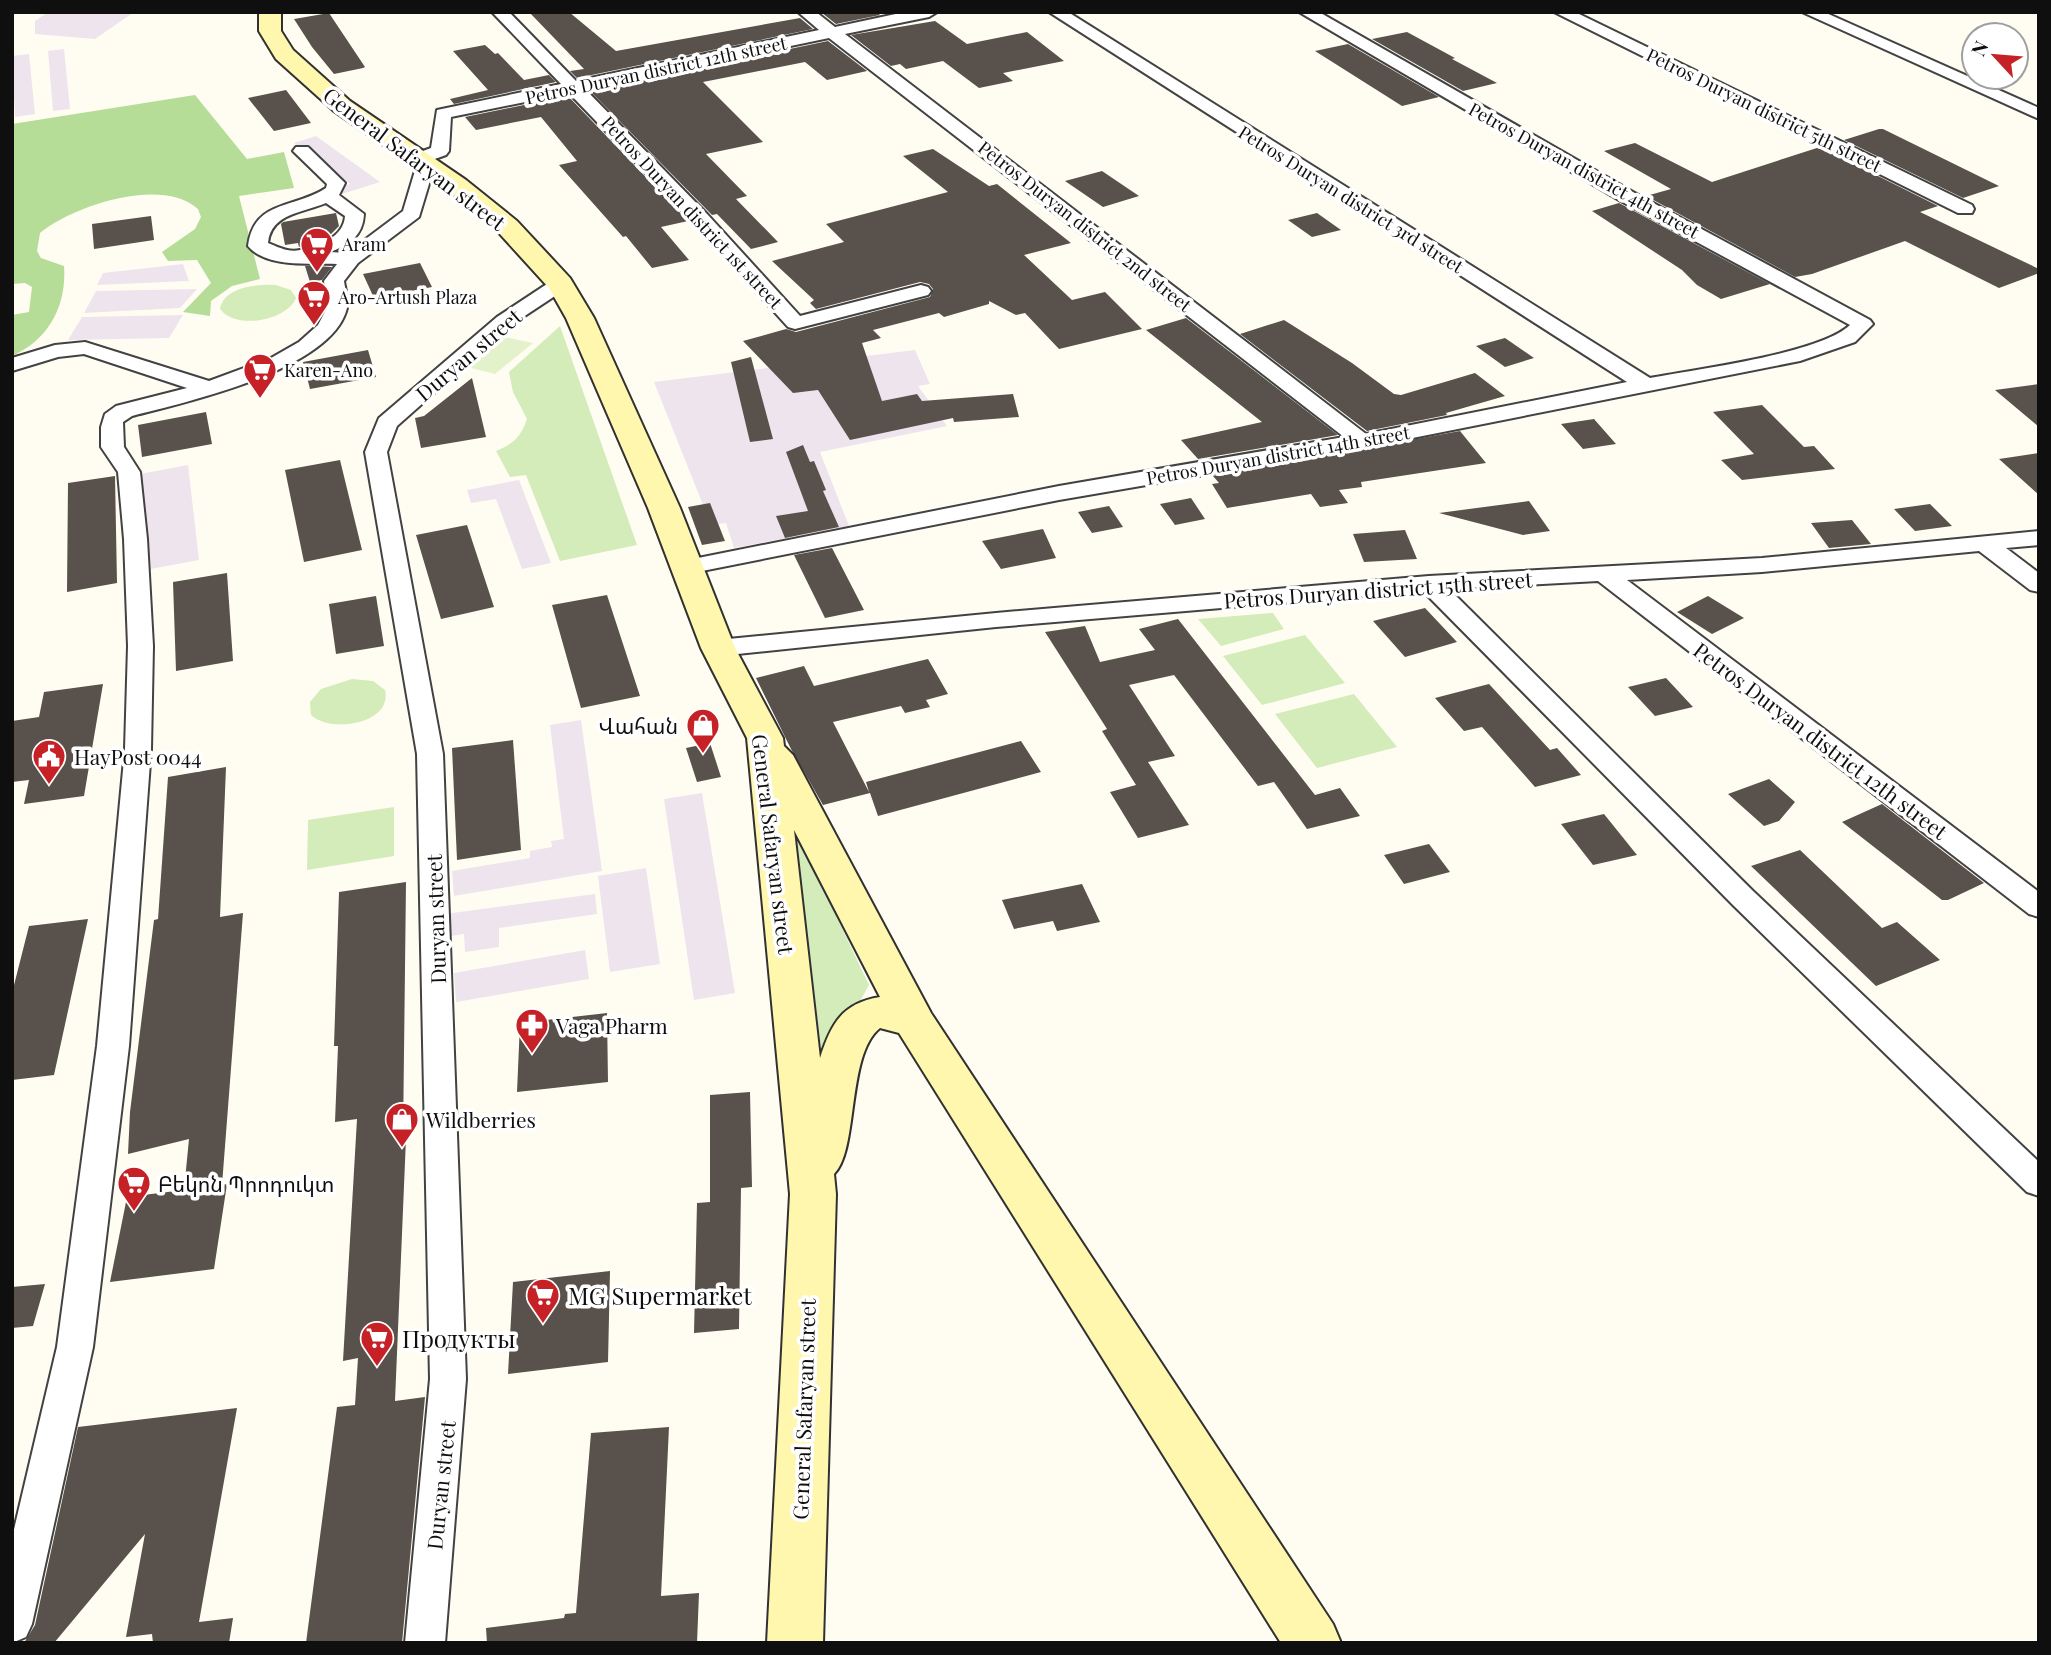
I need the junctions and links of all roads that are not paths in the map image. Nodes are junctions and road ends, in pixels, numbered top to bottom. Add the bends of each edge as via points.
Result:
1 (270, 12) edge
2 (500, 12) edge
3 (806, 12) edge
4 (929, 12) edge
5 (1057, 12) edge
6 (1307, 12) edge
7 (1562, 12) edge
8 (1810, 12) edge
9 (832, 33) junction
10 (575, 88) junction
11 (2039, 114) edge
12 (302, 151) dead end
13 (422, 162) junction
14 (328, 196) junction
15 (1965, 209) dead end
16 (300, 256) junction
17 (351, 258) junction
18 (560, 284) junction
19 (921, 291) dead end
20 (1863, 324) joint
21 (12, 365) edge
22 (1646, 385) junction
23 (209, 388) junction
24 (1362, 440) junction
25 (2039, 538) edge
26 (1985, 544) junction
27 (687, 567) junction
28 (1603, 573) junction
29 (1429, 583) junction
30 (2039, 585) edge
31 (718, 648) junction
32 (765, 738) junction
33 (2039, 907) edge
34 (914, 1022) junction
35 (2039, 1183) edge
36 (813, 1194) junction
37 (12, 1624) edge
38 (425, 1643) edge
39 (795, 1643) edge
40 (1313, 1643) edge

1 - 13 main road, General Safaryan street via 270,31 284,54 342,106
2 - 10 street, Petros Duryan district 1st street
3 - 9 street, Petros Duryan district 2nd street
4 - 9 street, Petros Duryan district 12th street
5 - 22 street, Petros Duryan district 3rd street
6 - 20 street, Petros Duryan district 4th street via 1614,189
7 - 15 street, Petros Duryan district 5th street
8 - 11 street
9 - 10 street, Petros Duryan district 12th street
9 - 24 street, Petros Duryan district 2nd street
10 - 13 street, Petros Duryan district 12th street via 443,114 440,151
10 - 19 street, Petros Duryan district 1st street via 794,323
12 - 14 street via 336,183
13 - 17 street via 412,213
13 - 18 main road, General Safaryan street via 508,227
14 - 16 street via 355,214 355,228 350,235
14 - 16 street via 274,214 257,233 258,246 279,255
16 - 17 street
17 - 23 street via 334,281 337,309 326,329 265,370
18 - 27 main road, General Safaryan street via 586,330
18 - 38 street, Duryan street via 504,321 387,423 376,452 430,754 448,1379
20 - 22 street, Petros Duryan district 14th street via 1848,338 1800,355
21 - 23 street via 55,351 85,348
22 - 24 street, Petros Duryan district 14th street
23 - 37 street via 124,411 113,419 114,451 129,467 140,710 113,1046 75,1347
24 - 27 street, Petros Duryan district 14th street
25 - 26 street, Petros Duryan district 15th street
26 - 28 street, Petros Duryan district 15th street via 1762,565
26 - 30 street
27 - 31 main road, General Safaryan street
28 - 29 street, Petros Duryan district 15th street
28 - 33 street, Petros Duryan district 12th street
29 - 31 street, Petros Duryan district 15th street
29 - 35 street via 1742,898
31 - 32 main road, General Safaryan street
32 - 34 main road
32 - 36 main road, General Safaryan street
34 - 36 main road via 881,1012 859,1021 851,1032
34 - 40 main road
36 - 39 main road, General Safaryan street

